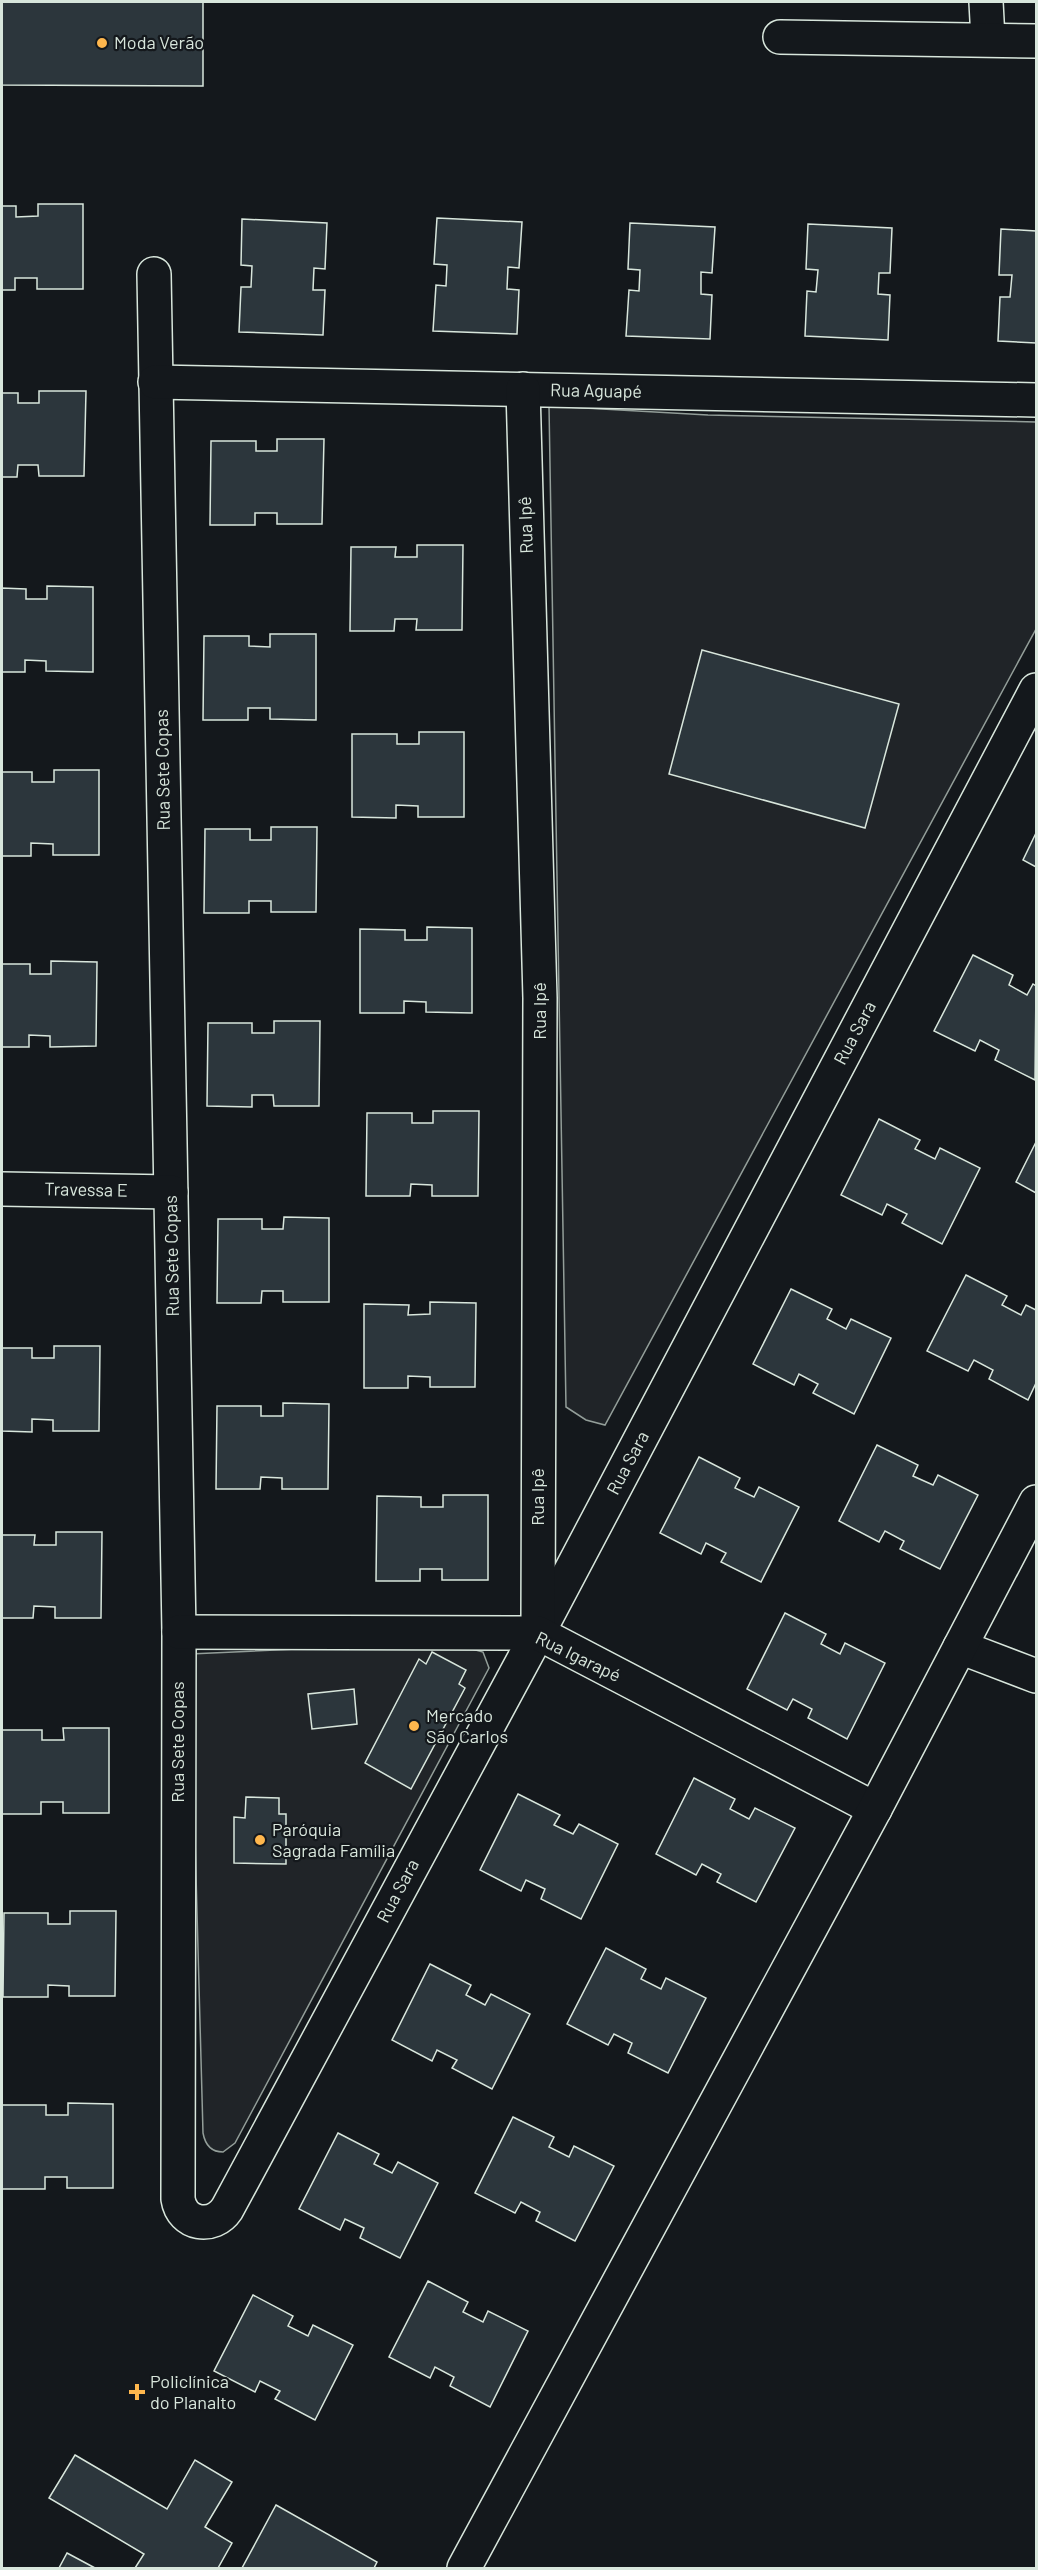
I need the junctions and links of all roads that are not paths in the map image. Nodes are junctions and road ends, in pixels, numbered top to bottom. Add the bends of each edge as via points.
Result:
1 (986, 2) edge
2 (780, 37) dead end
3 (988, 39) junction
4 (1036, 41) edge
5 (154, 274) dead end
6 (155, 382) junction
7 (522, 389) junction
8 (1036, 400) edge
9 (1036, 690) edge
10 (2, 1189) edge
11 (171, 1192) junction
12 (1036, 1502) edge
13 (178, 1632) junction
14 (538, 1633) junction
15 (960, 1647) junction
16 (1036, 1676) edge
17 (875, 1809) junction
18 (205, 2223) joint
19 (464, 2568) edge

1 - 3 street
2 - 3 street
3 - 4 street
5 - 6 street, Rua Sete Copas
6 - 7 street, Rua Aguapé
6 - 11 street, Rua Sete Copas
7 - 8 street, Rua Aguapé
7 - 14 street, Rua Ipê via 540,998
9 - 14 street, Rua Sara
10 - 11 street, Travessa E
11 - 13 street, Rua Sete Copas
12 - 15 street
13 - 14 street, Rua Igarapé
13 - 18 street, Rua Sete Copas via 178,2199 186,2216
14 - 17 street, Rua Igarapé
14 - 18 street, Rua Sara via 227,2209 217,2219
15 - 16 street
15 - 17 street
17 - 19 street

